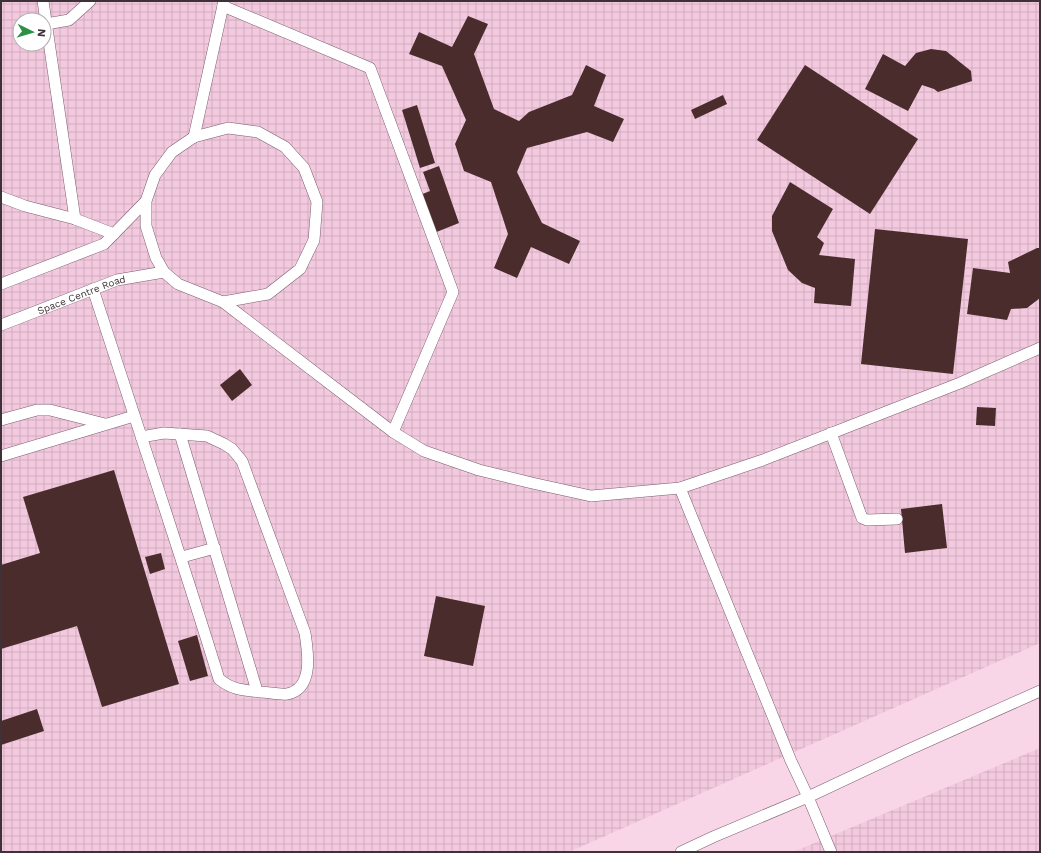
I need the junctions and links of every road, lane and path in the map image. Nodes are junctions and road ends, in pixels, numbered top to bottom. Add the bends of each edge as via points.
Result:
1 (43, 1) edge
2 (90, 1) edge
3 (224, 4) edge
4 (44, 12) edge
5 (52, 23) edge
6 (50, 52) edge
7 (194, 137) junction
8 (1, 197) edge
9 (146, 201) junction
10 (76, 219) junction
11 (114, 234) junction
12 (164, 272) junction
13 (1, 284) edge
14 (92, 289) junction
15 (223, 302) junction
16 (1, 325) edge
17 (1040, 348) edge
18 (134, 416) junction
19 (1, 420) edge
20 (105, 424) junction
21 (393, 432) junction
22 (831, 433) junction
23 (180, 434) junction
24 (141, 437) junction
25 (1, 456) edge
26 (680, 488) junction
27 (896, 519) dead end
28 (215, 548) junction
29 (182, 558) junction
30 (1040, 691) edge
31 (257, 692) junction
32 (808, 797) junction
33 (681, 852) edge
34 (831, 852) edge

1 - 4 lane
2 - 5 lane via 69,20
3 - 7 lane
3 - 21 lane via 370,68 453,292
6 - 10 lane
7 - 9 lane via 172,152 155,175
7 - 15 lane via 228,128 258,132 285,147 304,168 317,202 314,240 300,269 268,294
8 - 10 lane
9 - 11 lane
9 - 12 lane via 146,226 156,258
10 - 11 lane
11 - 13 lane via 104,244
12 - 14 lane, Space Centre Road via 117,280
12 - 15 lane via 178,284
14 - 16 lane, Space Centre Road
14 - 18 lane
15 - 21 lane
17 - 22 lane via 960,383
18 - 20 lane
18 - 24 lane
19 - 20 lane via 37,410 50,410
20 - 25 lane
21 - 26 lane via 424,452 479,470 591,496
22 - 26 lane
22 - 27 lane via 862,518
23 - 24 lane via 164,433
23 - 28 lane
23 - 31 lane via 207,436 232,449 242,462 305,633 309,656 308,669 302,685 295,692 286,694
24 - 29 lane
26 - 32 lane
28 - 29 lane
28 - 31 lane
29 - 31 lane via 220,679 227,686
30 - 32 lane
32 - 33 lane
32 - 34 lane

